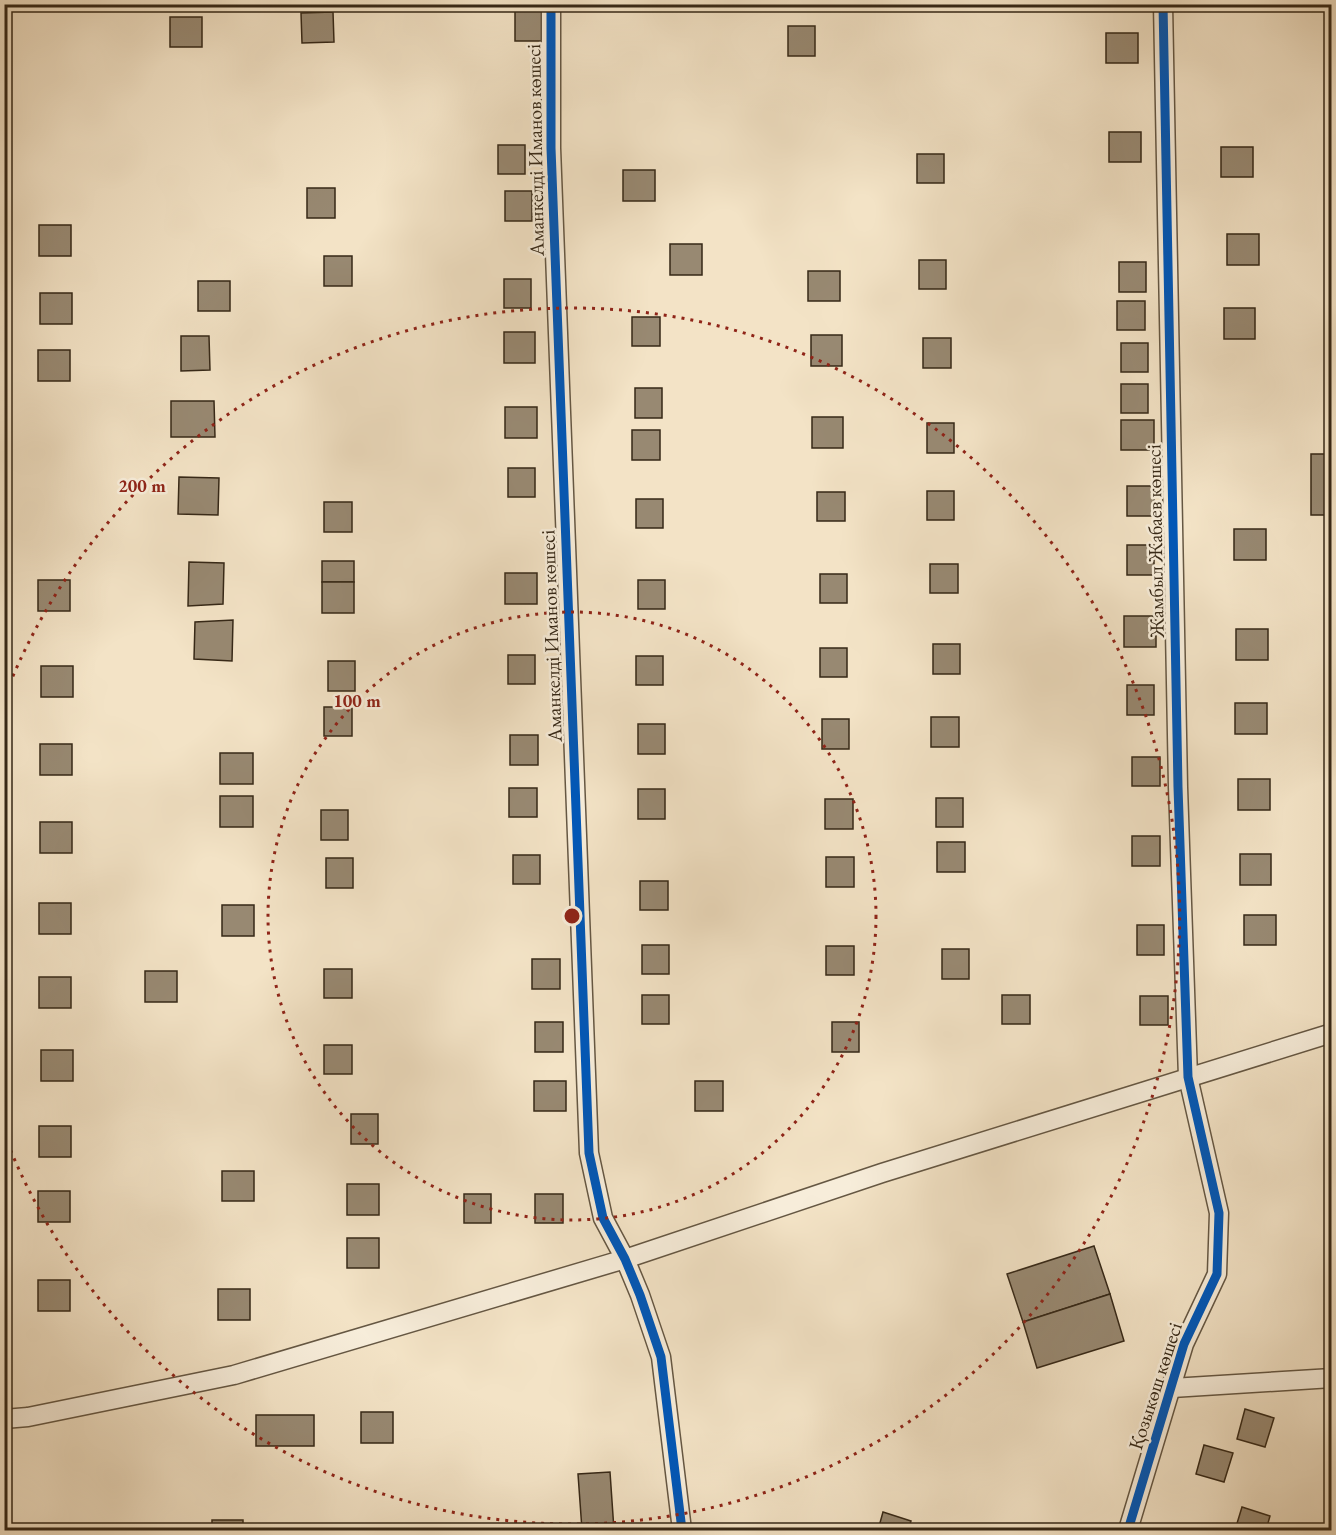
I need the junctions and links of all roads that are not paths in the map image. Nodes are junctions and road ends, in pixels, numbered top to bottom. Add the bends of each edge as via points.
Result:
1 (551, 4) edge
2 (1163, 4) edge
3 (1332, 1033) edge
4 (1188, 1077) junction
5 (625, 1259) junction
6 (1332, 1378) edge
7 (1172, 1388) junction
8 (4, 1419) edge
9 (682, 1530) edge
10 (1128, 1530) edge

1 - 5 street, Аманкелді Иманов көшесі via 551,148 589,1153 603,1218
2 - 4 street, Жамбыл Жабаев көшесі via 1178,787
3 - 4 street
4 - 5 street
4 - 7 street, Қозыкөш көшесі via 1219,1213 1216,1274 1184,1344
5 - 8 street via 234,1375
5 - 9 street, Аманкелді Иманов көшесі via 661,1357
6 - 7 street
7 - 10 street, Қозыкөш көшесі

